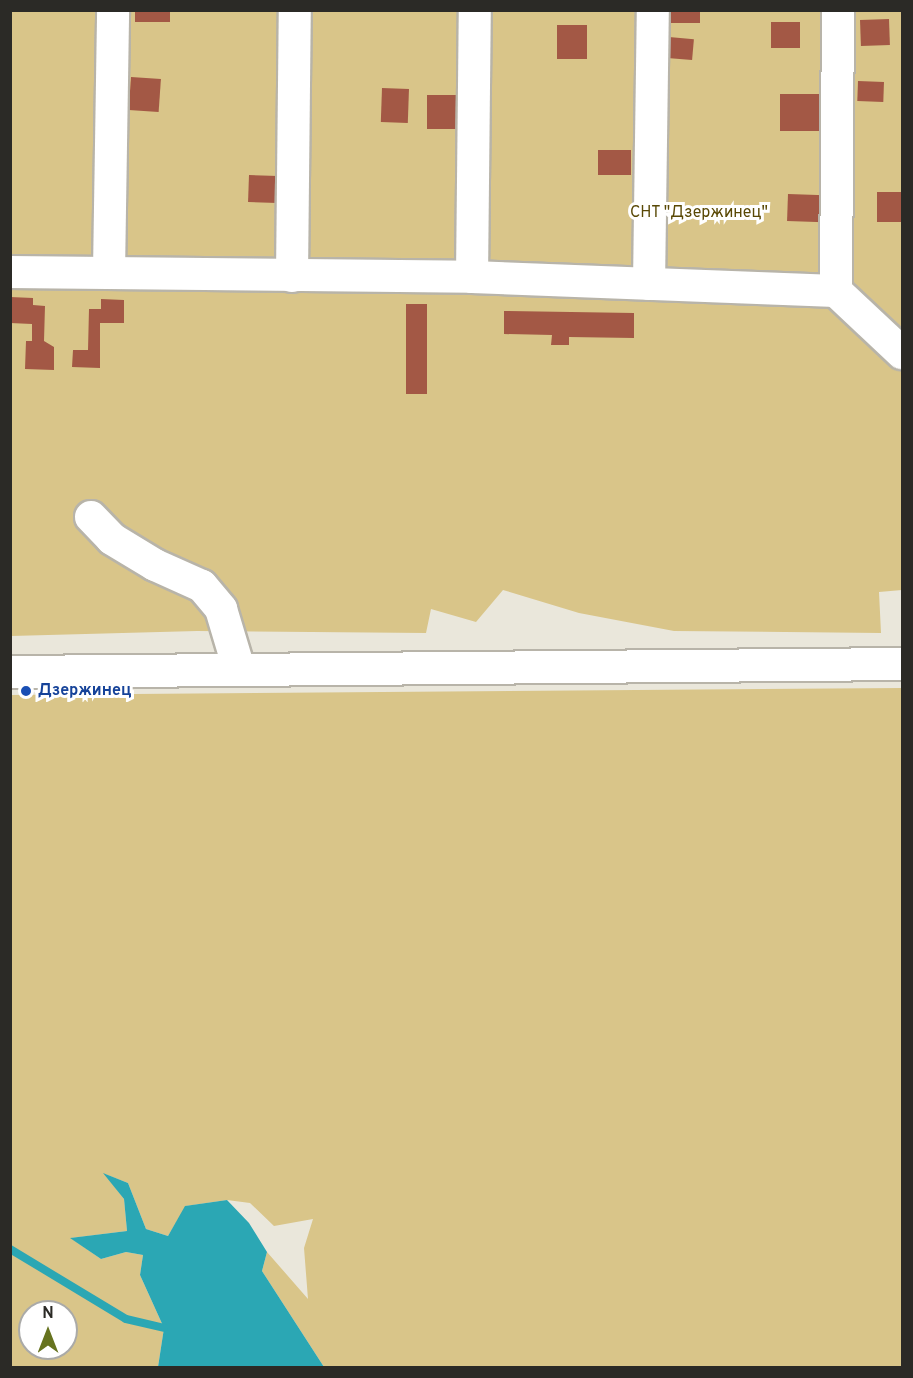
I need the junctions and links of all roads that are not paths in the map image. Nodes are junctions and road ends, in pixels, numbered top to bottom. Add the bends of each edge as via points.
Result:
1 (113, 10) edge
2 (295, 10) edge
3 (475, 10) edge
4 (652, 10) edge
5 (838, 10) edge
6 (10, 272) edge
7 (109, 272) junction
8 (292, 276) junction
9 (472, 277) junction
10 (649, 284) junction
11 (836, 291) junction
12 (903, 353) edge
13 (91, 517) dead end
14 (903, 664) edge
15 (239, 669) junction
16 (10, 672) edge

1 - 7 street
2 - 8 street
3 - 9 street
4 - 10 street
5 - 11 street
6 - 7 street
7 - 8 street
8 - 9 street
9 - 10 street
10 - 11 street
11 - 12 street
13 - 15 street via 112,539 155,565 202,586 221,609
14 - 15 street
15 - 16 street

